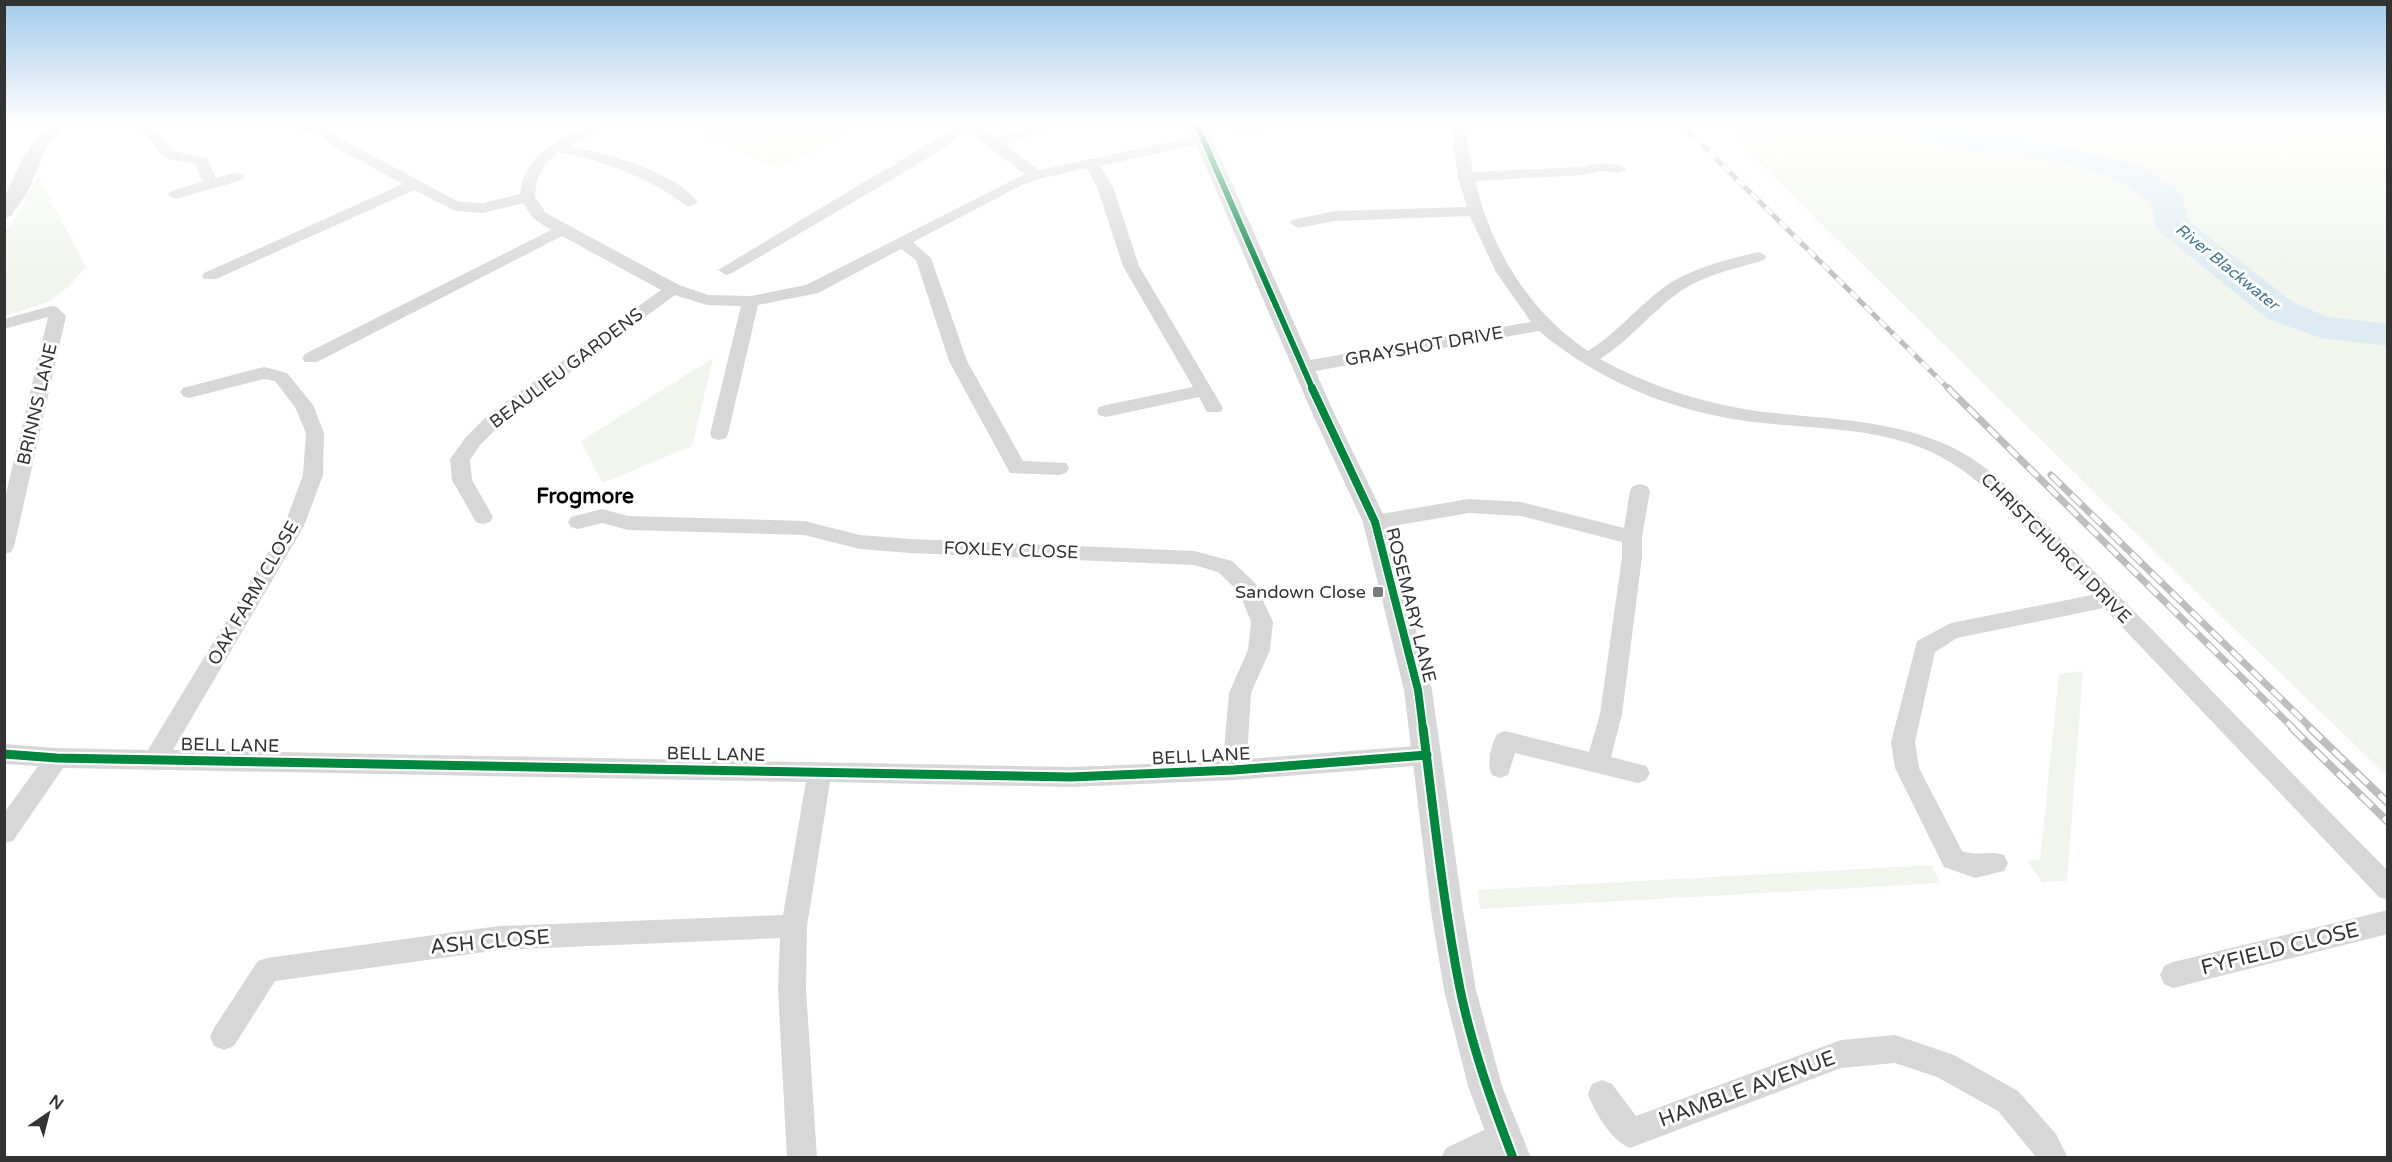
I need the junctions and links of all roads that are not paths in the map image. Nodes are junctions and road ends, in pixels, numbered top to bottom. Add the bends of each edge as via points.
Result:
1 (24, 177) edge
2 (208, 177) edge
3 (237, 177) dead end
4 (401, 177) edge
5 (530, 177) edge
6 (654, 177) edge
7 (885, 177) edge
8 (1029, 177) edge
9 (1100, 177) edge
10 (1220, 177) edge
11 (1466, 177) edge
12 (210, 184) junction
13 (414, 184) junction
14 (176, 194) dead end
15 (527, 197) junction
16 (690, 202) dead end
17 (1476, 211) junction
18 (4, 212) edge
19 (1298, 223) dead end
20 (562, 230) junction
21 (903, 242) junction
22 (1758, 257) dead end
23 (726, 270) dead end
24 (210, 276) dead end
25 (673, 289) junction
26 (751, 301) junction
27 (4, 324) edge
28 (1543, 325) junction
29 (311, 358) dead end
30 (1588, 359) junction
31 (1304, 367) junction
32 (1206, 390) junction
33 (189, 392) dead end
34 (1214, 408) dead end
35 (1106, 411) dead end
36 (719, 434) dead end
37 (1059, 468) dead end
38 (1640, 491) dead end
39 (483, 517) dead end
40 (578, 522) dead end
41 (1375, 522) junction
42 (1632, 537) junction
43 (4, 547) edge
44 (2109, 599) junction
45 (4, 754) edge
46 (1427, 755) junction
47 (57, 758) junction
48 (156, 758) junction
49 (1598, 763) junction
50 (1500, 768) dead end
51 (1234, 770) junction
52 (820, 771) junction
53 (1638, 773) dead end
54 (4, 833) edge
55 (1995, 863) dead end
56 (2388, 890) edge
57 (2388, 922) edge
58 (794, 926) junction
59 (2173, 975) dead end
60 (224, 1037) dead end
61 (1602, 1094) dead end
62 (1508, 1147) edge
63 (802, 1158) edge
64 (1456, 1158) edge
65 (2053, 1158) edge

1 - 18 street
2 - 12 street
3 - 12 street
4 - 13 street
5 - 15 street
6 - 16 street via 671,185
7 - 23 street
8 - 21 street
9 - 32 street via 1131,266
10 - 31 street, ROSEMARY LANE
11 - 17 street, CHRISTCHURCH DRIVE
12 - 14 street
13 - 15 street via 456,206 470,208
13 - 24 street
15 - 20 street via 540,216
17 - 19 street via 1335,216
17 - 28 street, CHRISTCHURCH DRIVE via 1504,270
20 - 25 street
20 - 29 street
21 - 26 street via 812,289
21 - 37 street via 924,258 958,361 1017,468
22 - 30 street via 1699,274 1671,290 1610,347
25 - 26 street via 707,300
25 - 39 street, BEAULIEU GARDENS via 496,418 472,441 460,459 462,480
26 - 36 street
27 - 43 street, BRINNS LANE via 51,311 57,316
28 - 30 street, CHRISTCHURCH DRIVE
28 - 31 street, GRAYSHOT DRIVE
30 - 44 street, CHRISTCHURCH DRIVE via 1632,383 1696,405 1755,416 1868,427 1932,445 1986,476
31 - 41 street, ROSEMARY LANE
32 - 34 street
32 - 35 street
33 - 48 street, OAK FARM CLOSE via 264,373 281,377 304,405 315,433 313,475 294,526
38 - 42 street
40 - 51 street, FOXLEY CLOSE via 602,516 628,523 804,528 860,542 1194,558 1225,566 1248,588 1262,622 1259,650 1240,693
41 - 42 street via 1469,506 1521,509
41 - 46 street, ROSEMARY LANE via 1418,690
42 - 49 street via 1611,714
44 - 55 street via 1951,631 1925,647 1903,742 1907,768 1953,859 1975,867
44 - 56 street, CHRISTCHURCH DRIVE
45 - 47 street, BELL LANE
46 - 51 street, BELL LANE
46 - 62 street, ROSEMARY LANE via 1460,990 1485,1086
47 - 48 street, BELL LANE
47 - 54 street
48 - 52 street, BELL LANE
49 - 50 street via 1505,741
49 - 53 street
51 - 52 street, BELL LANE via 1071,777
52 - 58 street
57 - 59 street, FYFIELD CLOSE
58 - 60 street, ASH CLOSE via 499,938 267,970
58 - 63 street via 792,989
61 - 65 street, HAMBLE AVENUE via 1630,1133 1841,1054 1894,1049 1944,1065 2008,1101 2046,1144
62 - 64 street

